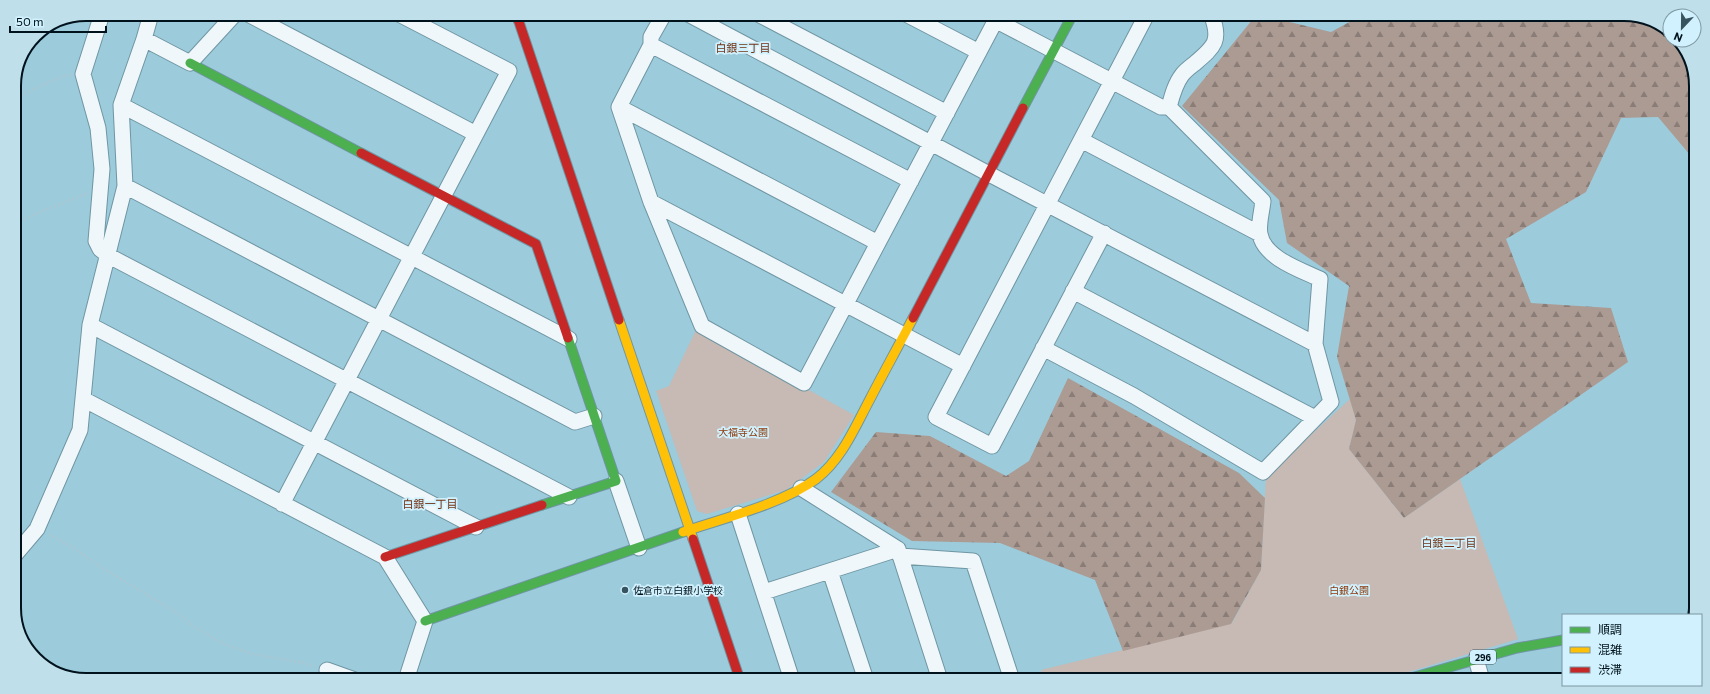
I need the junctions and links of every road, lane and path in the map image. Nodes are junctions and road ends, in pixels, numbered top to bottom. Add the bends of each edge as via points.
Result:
1 (100, 21) edge
2 (149, 21) edge
3 (229, 21) edge
4 (261, 21) edge
5 (413, 21) edge
6 (518, 21) edge
7 (660, 21) edge
8 (701, 21) edge
9 (771, 21) edge
10 (919, 21) edge
11 (995, 21) edge
12 (1004, 21) edge
13 (1069, 21) edge
14 (1143, 21) edge
15 (1213, 21) edge
16 (144, 39) junction
17 (651, 45) junction
18 (1054, 51) junction
19 (978, 52) junction
20 (190, 63) junction
21 (83, 74) junction
22 (1112, 81) junction
23 (21, 95) edge
24 (121, 105) junction
25 (619, 106) junction
26 (1169, 107) junction
27 (947, 113) junction
28 (476, 134) junction
29 (1081, 140) junction
30 (931, 142) junction
31 (989, 174) junction
32 (911, 181) junction
33 (125, 186) junction
34 (101, 188) junction
35 (444, 195) junction
36 (651, 202) junction
37 (1048, 204) junction
38 (21, 220) edge
39 (1104, 233) junction
40 (1260, 234) junction
41 (878, 243) junction
42 (109, 256) junction
43 (412, 257) junction
44 (1073, 291) junction
45 (846, 304) junction
46 (379, 319) junction
47 (90, 325) junction
48 (904, 335) junction
49 (569, 339) junction
50 (1315, 344) junction
51 (1043, 348) junction
52 (963, 366) junction
53 (347, 380) junction
54 (83, 400) junction
55 (594, 416) junction
56 (1315, 418) junction
57 (314, 442) junction
58 (616, 481) junction
59 (801, 488) junction
60 (569, 497) junction
61 (282, 504) junction
62 (738, 514) junction
63 (476, 527) junction
64 (37, 529) junction
65 (690, 530) junction
66 (21, 548) edge
67 (639, 548) junction
68 (899, 553) junction
69 (385, 557) junction
70 (830, 571) junction
71 (764, 592) junction
72 (425, 621) junction
73 (1562, 640) edge
74 (1476, 659) junction
75 (324, 673) edge
76 (408, 673) edge
77 (738, 673) edge
78 (790, 673) edge
79 (864, 673) edge
80 (938, 673) edge
81 (1010, 673) edge
82 (1430, 673) edge
83 (1480, 673) edge

1 - 21 street
2 - 16 street
3 - 20 street
4 - 28 street
5 - 28 street via 509,71
6 - 65 main road
7 - 17 street via 651,37
8 - 30 street
9 - 27 street
10 - 19 street
11 - 19 street
12 - 18 street
13 - 18 main road
14 - 22 street
15 - 26 street via 1217,31 1214,44 1183,74
16 - 20 street
16 - 24 street
17 - 25 street
17 - 32 street
18 - 22 street
18 - 31 main road
19 - 27 street
20 - 35 main road
21 - 23 path via 62,76
21 - 34 street via 98,128
22 - 26 street via 1161,107
22 - 29 street
24 - 33 street
24 - 43 street
25 - 36 street
25 - 41 street
26 - 40 street via 1263,201
27 - 30 street
28 - 35 street
29 - 37 street
29 - 40 street
30 - 31 street
30 - 32 street
31 - 37 street
31 - 48 main road
32 - 41 street
33 - 42 street
33 - 46 street
34 - 38 path
34 - 42 street via 96,241 100,249
35 - 43 street
35 - 49 main road via 536,244
36 - 45 street
36 - 45 street via 702,326 804,383
37 - 39 street
37 - 52 street
39 - 44 street
39 - 50 street
40 - 50 street via 1269,252 1320,279
41 - 45 street
42 - 47 street
42 - 53 street
43 - 46 street
43 - 49 street
44 - 51 street
44 - 56 street
45 - 48 street
46 - 53 street
46 - 55 street via 575,422
47 - 54 street
47 - 57 street
48 - 52 street
48 - 59 main road via 850,437 828,467 811,483
49 - 55 main road
50 - 56 street via 1331,402
51 - 52 street via 992,446 936,417
51 - 56 street via 1134,396 1263,472
53 - 57 street
53 - 60 street
54 - 61 street
54 - 64 street via 80,430
55 - 58 main road
57 - 61 street
57 - 63 street
58 - 60 main road
58 - 67 street
59 - 62 main road
59 - 68 street
60 - 63 main road
61 - 69 street
62 - 65 main road
62 - 71 street
63 - 69 main road
64 - 66 street
64 - 75 path via 71,546 220,642 248,652 304,663
65 - 67 main road
65 - 77 main road
67 - 72 main road
68 - 70 street
68 - 80 street
68 - 81 street via 973,561
69 - 72 street
70 - 71 street
70 - 79 street
71 - 78 street
72 - 76 street
73 - 74 main road, 296
74 - 82 main road, 296
74 - 83 street

